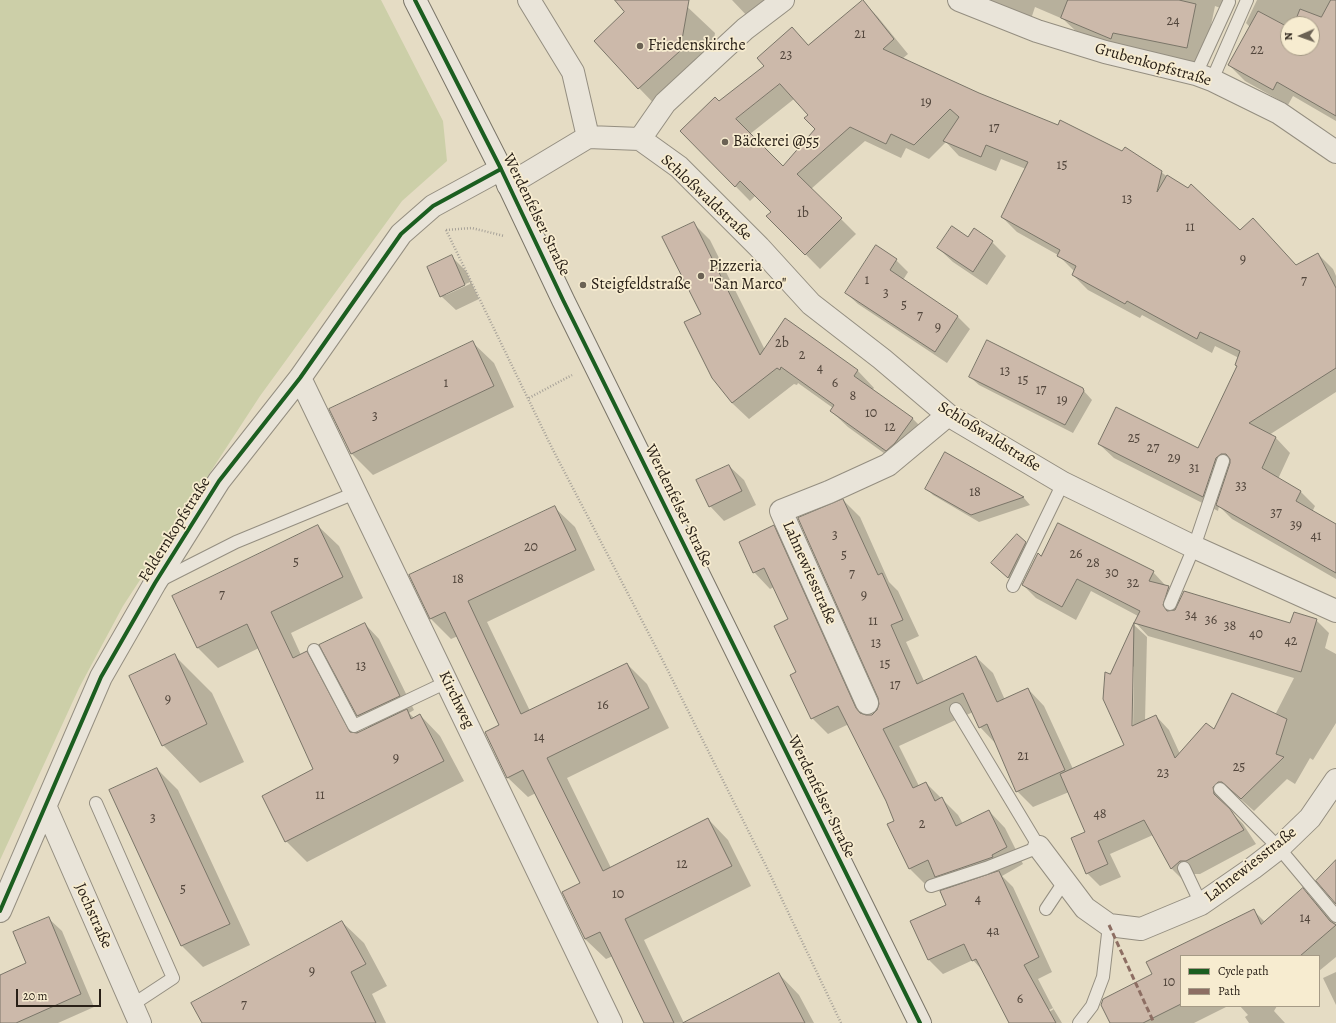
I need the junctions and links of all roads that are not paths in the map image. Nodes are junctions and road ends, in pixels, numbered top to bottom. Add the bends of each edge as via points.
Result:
1 (415, 0) edge
2 (529, 0) edge
3 (783, 0) edge
4 (959, 0) edge
5 (1247, 0) edge
6 (1229, 2) dead end
7 (1204, 77) junction
8 (588, 137) junction
9 (640, 139) junction
10 (1334, 146) edge
11 (505, 177) junction
12 (300, 378) junction
13 (948, 415) junction
14 (1223, 461) dead end
15 (1063, 483) junction
16 (355, 493) junction
17 (1194, 547) junction
18 (155, 583) junction
19 (1013, 586) dead end
20 (1170, 604) dead end
21 (1336, 611) edge
22 (314, 650) dead end
23 (447, 682) junction
24 (867, 703) dead end
25 (956, 709) dead end
26 (1336, 780) edge
27 (1220, 789) dead end
28 (96, 803) dead end
29 (46, 808) junction
30 (1039, 847) junction
31 (1279, 848) junction
32 (1184, 868) dead end
33 (1064, 882) junction
34 (931, 886) dead end
35 (1201, 904) junction
36 (1046, 908) dead end
37 (0, 911) edge
38 (1336, 916) edge
39 (1109, 925) junction
40 (136, 1014) edge
41 (611, 1023) edge
42 (920, 1023) edge
43 (1079, 1023) edge

1 - 11 street, Werdenfelser Straße
2 - 8 street via 573,72
3 - 9 street via 745,29 665,103
4 - 7 street, Grubenkopfstraße via 1037,31 1105,52
5 - 7 lane
6 - 7 lane
7 - 10 street, Grubenkopfstraße via 1279,113
8 - 9 street
8 - 11 street, Feldernkopfstraße
9 - 13 street, Schloßwaldstraße via 679,167 759,247 811,304
11 - 12 street, Feldernkopfstraße via 433,206 401,234
11 - 42 street, Werdenfelser Straße
12 - 16 street, Kirchweg
12 - 18 street, Feldernkopfstraße via 219,481
13 - 15 street, Schloßwaldstraße
13 - 24 street, Lahnewiesstraße via 888,465 781,511
14 - 17 lane
15 - 17 street, Schloßwaldstraße
15 - 19 lane
16 - 18 lane via 236,542
16 - 23 street, Kirchweg
17 - 20 lane
17 - 21 street, Schloßwaldstraße
18 - 29 street, Feldernkopfstraße via 101,676
22 - 23 lane via 354,726
23 - 41 street, Kirchweg
25 - 30 lane
26 - 31 street, Lahnewiesstraße via 1310,818
27 - 31 lane
28 - 40 lane via 173,978
29 - 37 street, Feldernkopfstraße
29 - 40 street, Jochstraße
30 - 33 street, Lahnewiesstraße
30 - 34 lane
31 - 35 street, Lahnewiesstraße
31 - 38 lane
32 - 35 lane
33 - 36 lane
33 - 39 street, Lahnewiesstraße via 1085,908
35 - 39 street, Lahnewiesstraße via 1141,929
39 - 43 lane via 1103,977 1092,1006

